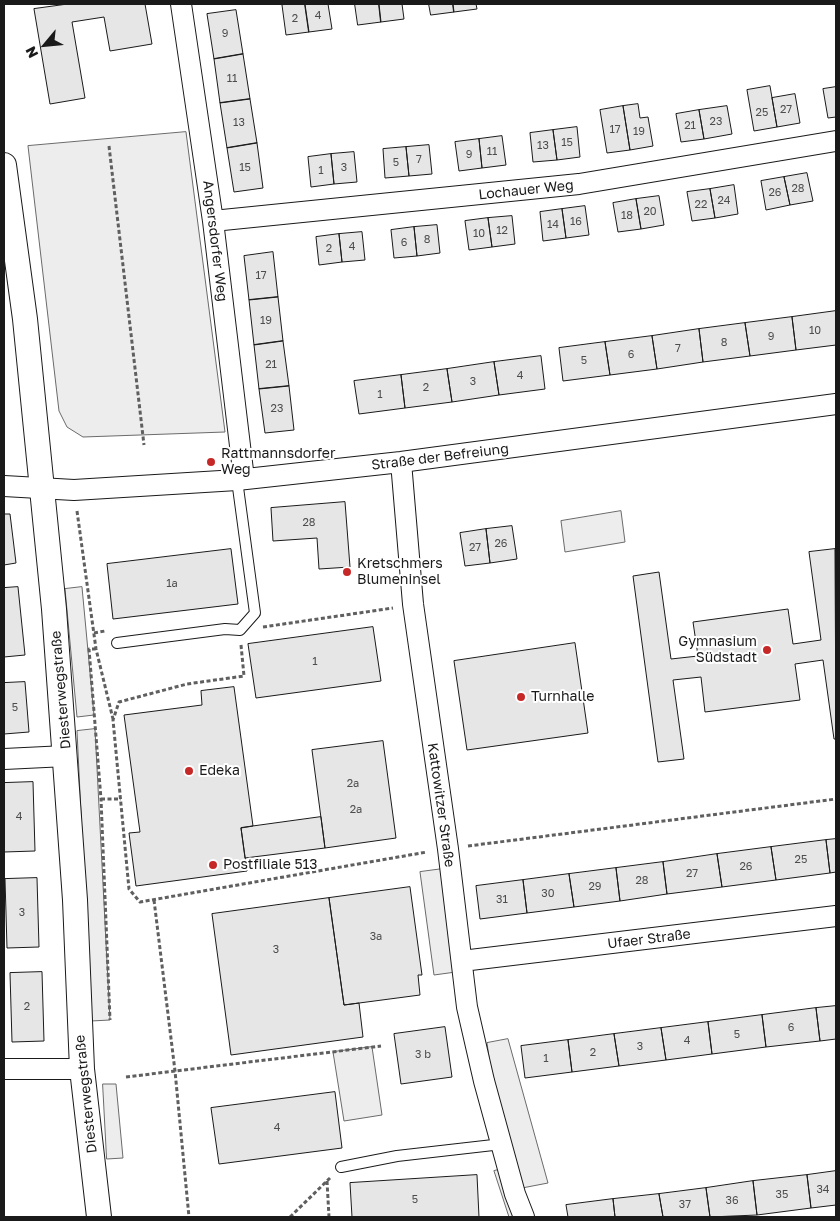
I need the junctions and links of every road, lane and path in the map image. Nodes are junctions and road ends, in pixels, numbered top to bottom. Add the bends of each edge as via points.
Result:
1 (181, 4) edge
2 (836, 141) edge
3 (109, 146) dead end
4 (4, 165) edge
5 (214, 221) junction
6 (836, 404) edge
7 (144, 445) dead end
8 (401, 462) junction
9 (241, 480) junction
10 (4, 486) edge
11 (42, 488) junction
12 (74, 490) junction
13 (413, 604) junction
14 (240, 630) junction
15 (117, 643) dead end
16 (96, 649) junction
17 (113, 720) junction
18 (66, 756) junction
19 (4, 759) edge
20 (101, 799) junction
21 (121, 799) junction
22 (836, 800) edge
23 (448, 848) junction
24 (154, 900) junction
25 (836, 916) edge
26 (462, 961) junction
27 (110, 1020) dead end
28 (381, 1046) dead end
29 (4, 1069) edge
30 (82, 1069) junction
31 (175, 1071) junction
32 (126, 1077) dead end
33 (502, 1144) junction
34 (341, 1166) joint
35 (327, 1180) junction
36 (100, 1217) edge
37 (189, 1217) edge
38 (290, 1217) edge
39 (329, 1217) edge
40 (524, 1217) edge

1 - 5 street, Angersdorfer Weg
2 - 5 street, Lochauer Weg via 579,184
3 - 7 path
4 - 11 street, Diesterwegstraße
5 - 9 street, Angersdorfer Weg
6 - 8 street, Straße der Befreiung
8 - 9 street, Straße der Befreiung
8 - 13 street, Kattowitzer Straße
9 - 12 street, Straße der Befreiung
9 - 14 lane via 255,613
10 - 11 street, Straße der Befreiung
11 - 12 street, Straße der Befreiung
11 - 18 street, Diesterwegstraße
12 - 16 path
13 - 14 path
13 - 23 street, Kattowitzer Straße
14 - 15 lane via 225,629
14 - 17 path via 244,676 187,684 119,702
16 - 17 path
16 - 20 path via 89,648
17 - 21 path
18 - 19 street
18 - 30 street, Diesterwegstraße
20 - 21 path
20 - 27 path
21 - 24 path via 129,889 140,902
22 - 23 path
23 - 24 path
23 - 26 street, Kattowitzer Straße
24 - 31 path
25 - 26 street, Ufaer Straße
26 - 33 street, Kattowitzer Straße via 467,1007
28 - 31 path
29 - 30 street
30 - 36 street, Diesterwegstraße
31 - 32 path
31 - 37 path
33 - 34 lane
33 - 40 street, Kattowitzer Straße
34 - 35 path
35 - 38 path
35 - 39 path

